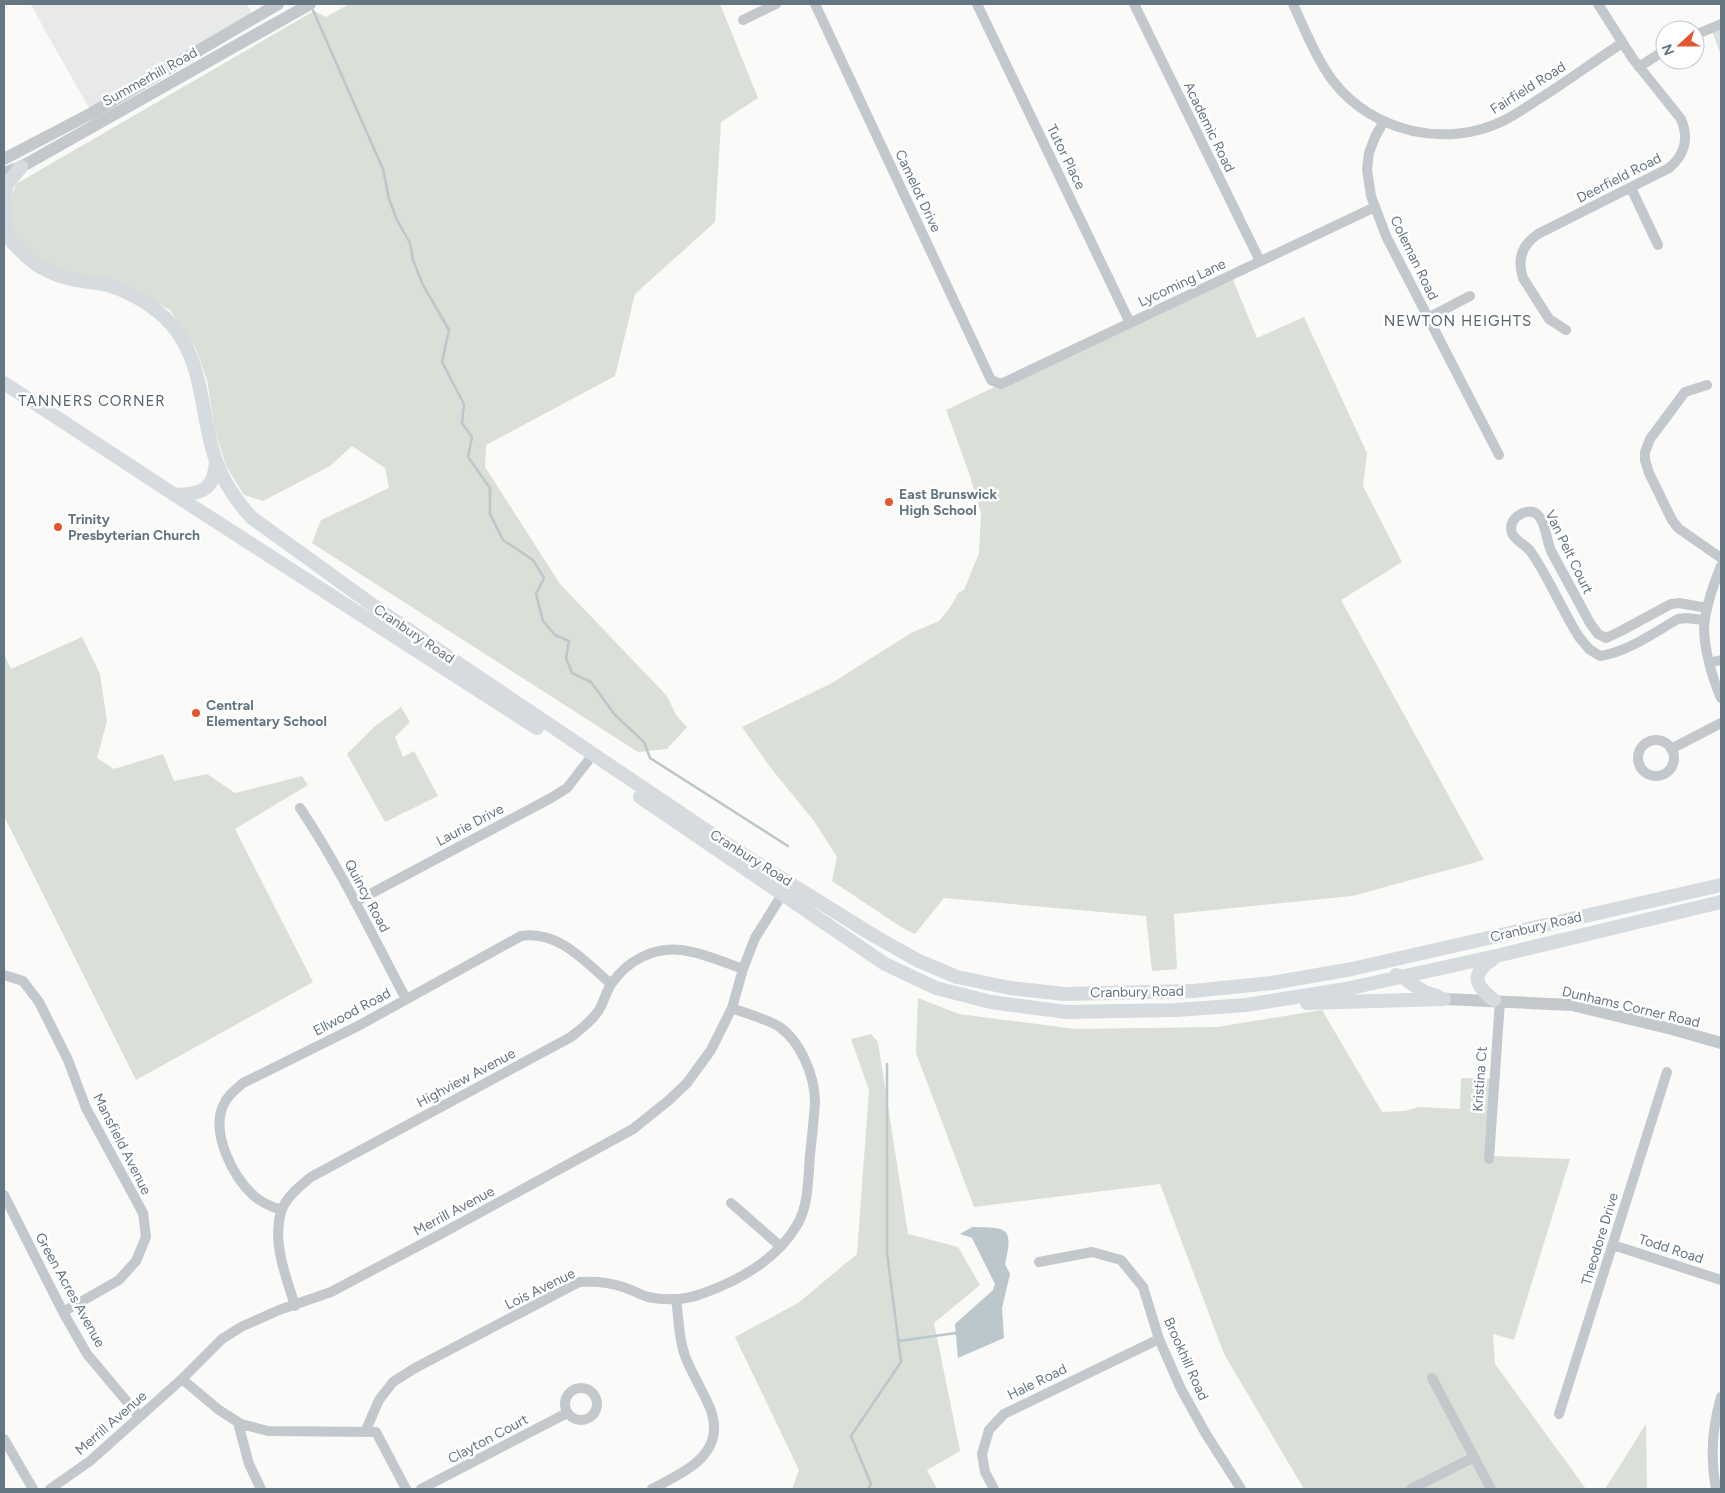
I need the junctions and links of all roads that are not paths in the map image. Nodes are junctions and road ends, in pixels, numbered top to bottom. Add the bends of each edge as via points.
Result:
1 (278, 4) edge
2 (776, 4) edge
3 (815, 4) edge
4 (977, 4) edge
5 (1134, 4) edge
6 (1293, 4) edge
7 (1598, 4) edge
8 (305, 7) edge
9 (743, 20) dead end
10 (1721, 24) edge
11 (1705, 31) edge
12 (1622, 43) junction
13 (1655, 57) edge
14 (1639, 67) junction
15 (1384, 121) junction
16 (4, 159) edge
17 (21, 167) junction
18 (4, 173) edge
19 (1631, 188) junction
20 (4, 200) edge
21 (4, 206) edge
22 (1375, 207) junction
23 (6, 236) edge
24 (1658, 245) dead end
25 (1260, 261) junction
26 (1470, 296) dead end
27 (1428, 318) junction
28 (1130, 323) junction
29 (1566, 330) dead end
30 (4, 383) edge
31 (1001, 384) joint
32 (1707, 385) dead end
33 (1499, 455) dead end
34 (216, 461) junction
35 (175, 496) junction
36 (1721, 558) edge
37 (1721, 566) edge
38 (1707, 608) junction
39 (1704, 620) junction
40 (1601, 636) junction
41 (1595, 653) junction
42 (1721, 660) edge
43 (1709, 663) junction
44 (1721, 698) edge
45 (1721, 723) edge
46 (1671, 749) dead end
47 (588, 761) junction
48 (300, 808) dead end
49 (1721, 885) edge
50 (786, 889) junction
51 (355, 902) junction
52 (1721, 902) edge
53 (1496, 956) junction
54 (743, 969) junction
55 (1352, 970) junction
56 (4, 975) edge
57 (1401, 976) junction
58 (611, 984) junction
59 (406, 999) junction
60 (1444, 999) junction
61 (1497, 1000) junction
62 (1246, 1005) junction
63 (732, 1008) junction
64 (1721, 1044) edge
65 (1667, 1072) dead end
66 (1489, 1158) dead end
67 (4, 1195) edge
68 (731, 1203) dead end
69 (281, 1210) junction
70 (1613, 1245) junction
71 (780, 1246) junction
72 (1039, 1262) dead end
73 (1721, 1280) edge
74 (676, 1299) junction
75 (295, 1306) junction
76 (63, 1312) junction
77 (1159, 1339) junction
78 (182, 1378) junction
79 (1432, 1378) dead end
80 (1721, 1397) edge
81 (567, 1413) dead end
82 (1559, 1414) dead end
83 (139, 1416) junction
84 (238, 1423) junction
85 (365, 1432) junction
86 (4, 1439) edge
87 (1474, 1457) junction
88 (33, 1489) edge
89 (50, 1489) edge
90 (262, 1489) edge
91 (406, 1489) edge
92 (421, 1489) edge
93 (652, 1489) edge
94 (994, 1489) edge
95 (1241, 1489) edge
96 (1411, 1489) edge
97 (1491, 1489) edge
98 (1716, 1489) edge

1 - 16 street, Summerhill Road via 92,113
2 - 9 street
3 - 31 street, Camelot Drive via 991,380
4 - 28 street, Tutor Place
5 - 25 street, Academic Road
6 - 15 street, Fairfield Road via 1334,82 1354,103
7 - 12 street, Deerfield Road
8 - 17 street, Summerhill Road
10 - 11 street
12 - 14 street, Deerfield Road
12 - 15 street, Fairfield Road via 1518,113 1485,128 1434,134 1406,130
13 - 14 street
14 - 19 street, Deerfield Road via 1681,119 1685,142 1680,157 1669,168
15 - 22 street, Coleman Road via 1368,162 1369,188
17 - 18 street, Summerhill Road
17 - 20 main road via 7,184
19 - 24 street
19 - 29 street, Deerfield Road via 1538,234 1523,250 1522,278 1549,319
21 - 23 main road
22 - 25 street, Lycoming Lane
22 - 27 street, Coleman Road via 1386,236
23 - 34 main road, Cranbury Road via 40,268 70,279 108,285 142,300 172,325 190,352
25 - 28 street, Lycoming Lane
26 - 27 street
27 - 33 street, Coleman Road
28 - 31 street, Lycoming Lane
30 - 35 main road, Cranbury Road
32 - 36 street via 1685,392 1650,439 1645,460 1678,528
34 - 35 main road via 215,476 202,492
34 - 50 main road, Cranbury Road via 226,485 252,518 385,614 728,845
35 - 47 main road, Cranbury Road
37 - 38 street
38 - 39 street
38 - 40 street via 1671,604 1606,638
39 - 41 street via 1678,619 1613,654 1600,656
39 - 43 street
40 - 41 street
40 - 41 street, Van Pelt Court via 1590,624 1551,551 1540,515 1535,512 1519,514 1514,519 1512,533 1530,551 1579,637
42 - 43 street
43 - 44 street
45 - 46 street
47 - 50 main road, Cranbury Road
47 - 51 street, Laurie Drive via 567,788 551,798
48 - 51 street, Quincy Road
49 - 55 main road, Cranbury Road
50 - 54 street, Merrill Avenue via 755,938
50 - 55 main road, Cranbury Road via 918,961 957,977 1010,988 1064,994 1193,991
50 - 62 main road, Cranbury Road via 885,964 936,988 991,1002 1066,1012
51 - 59 street, Quincy Road
52 - 53 main road, Cranbury Road
53 - 57 main road, Cranbury Road
53 - 61 main road via 1478,972 1477,981 1482,991
54 - 58 street, Highview Avenue via 690,951 669,950 631,962
54 - 63 street, Merrill Avenue
55 - 57 main road via 1380,970
56 - 76 street, Mansfield Avenue via 23,981 39,1002 68,1060 86,1108 143,1213 146,1237 136,1261 119,1280
57 - 60 main road via 1424,992
57 - 62 main road, Cranbury Road via 1346,989
58 - 59 street, Ellwood Road via 558,942 530,935 512,940
58 - 69 street, Highview Avenue via 599,1010 571,1037 311,1177 299,1186
59 - 69 street, Ellwood Road via 243,1083 228,1096 219,1122 222,1143 241,1182 255,1196
60 - 61 street, Dunhams Corner Road
60 - 62 main road
61 - 64 street, Dunhams Corner Road via 1572,1006
61 - 66 street, Kristina Ct
63 - 71 street, Lois Avenue via 767,1020 792,1039 812,1082 815,1100 807,1195 798,1224
63 - 75 street, Merrill Avenue via 711,1050 687,1082 633,1129 421,1245 331,1292
65 - 70 street, Theodore Drive
67 - 76 street, Green Acres Avenue
68 - 71 street
69 - 75 street via 280,1253
70 - 73 street, Todd Road
70 - 82 street, Theodore Drive
71 - 74 street, Lois Avenue via 750,1272 706,1292
72 - 77 street, Brookhill Road via 1092,1252 1121,1260 1143,1287
74 - 85 street, Lois Avenue via 646,1296 607,1282 579,1282 393,1382 379,1400
74 - 93 street via 681,1341 710,1409 714,1429 708,1450 695,1466
75 - 78 street, Merrill Avenue via 256,1320 222,1339
76 - 83 street, Green Acres Avenue via 87,1354
77 - 94 street, Hale Road via 1004,1414 989,1430 982,1454 985,1472
77 - 95 street, Brookhill Road via 1189,1404
78 - 83 street, Merrill Avenue
78 - 84 street
79 - 87 street
80 - 98 street via 1713,1443 1712,1467
81 - 92 street, Clayton Court
83 - 89 street, Merrill Avenue via 90,1461
84 - 85 street via 268,1431
84 - 90 street via 249,1464
85 - 91 street via 376,1432
86 - 88 street
87 - 96 street
87 - 97 street

